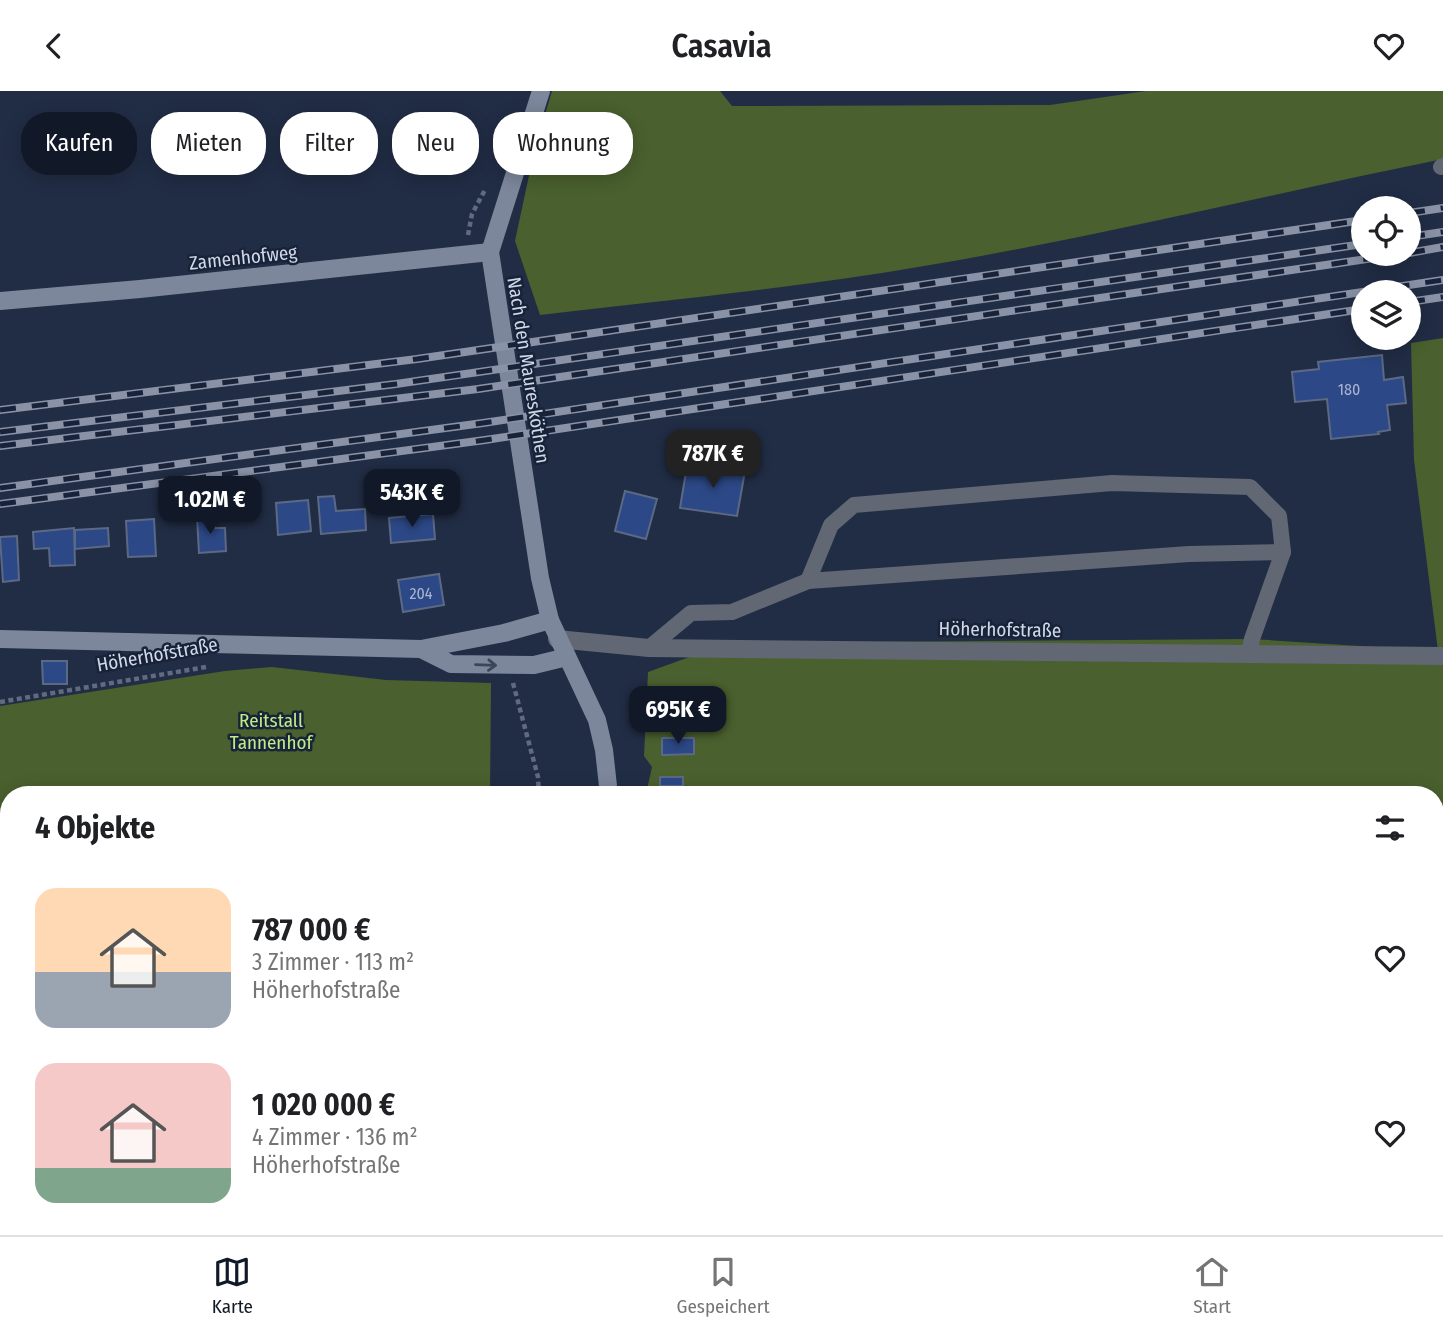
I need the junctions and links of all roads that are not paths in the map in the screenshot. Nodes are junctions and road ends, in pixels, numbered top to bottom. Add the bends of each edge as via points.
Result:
1 (541, 91) edge
2 (489, 252) junction
3 (0, 301) edge
4 (1283, 552) junction
5 (808, 581) junction
6 (550, 620) junction
7 (0, 639) edge
8 (558, 639) junction
9 (649, 648) junction
10 (421, 649) junction
11 (1249, 653) junction
12 (1443, 656) edge
13 (567, 657) junction
14 (608, 786) edge

1 - 2 street, Nach den Mauresköthen
2 - 3 street, Zamenhofweg
2 - 6 street, Nach den Mauresköthen via 535,551
4 - 5 lane via 1189,554
4 - 5 lane via 1279,516 1250,487 1112,483 854,505 831,525
4 - 11 lane
5 - 9 lane via 732,612 691,613
6 - 8 street, Nach den Mauresköthen
6 - 10 street, Höherhofstraße
7 - 10 street, Höherhofstraße
8 - 9 street, Höherhofstraße
8 - 13 street, Nach den Mauresköthen
9 - 11 street, Höherhofstraße
10 -> 13 street, Höherhofstraße via 451,663 534,665
11 - 12 street, Höherhofstraße
13 - 14 street, Nach den Mauresköthen via 597,720

